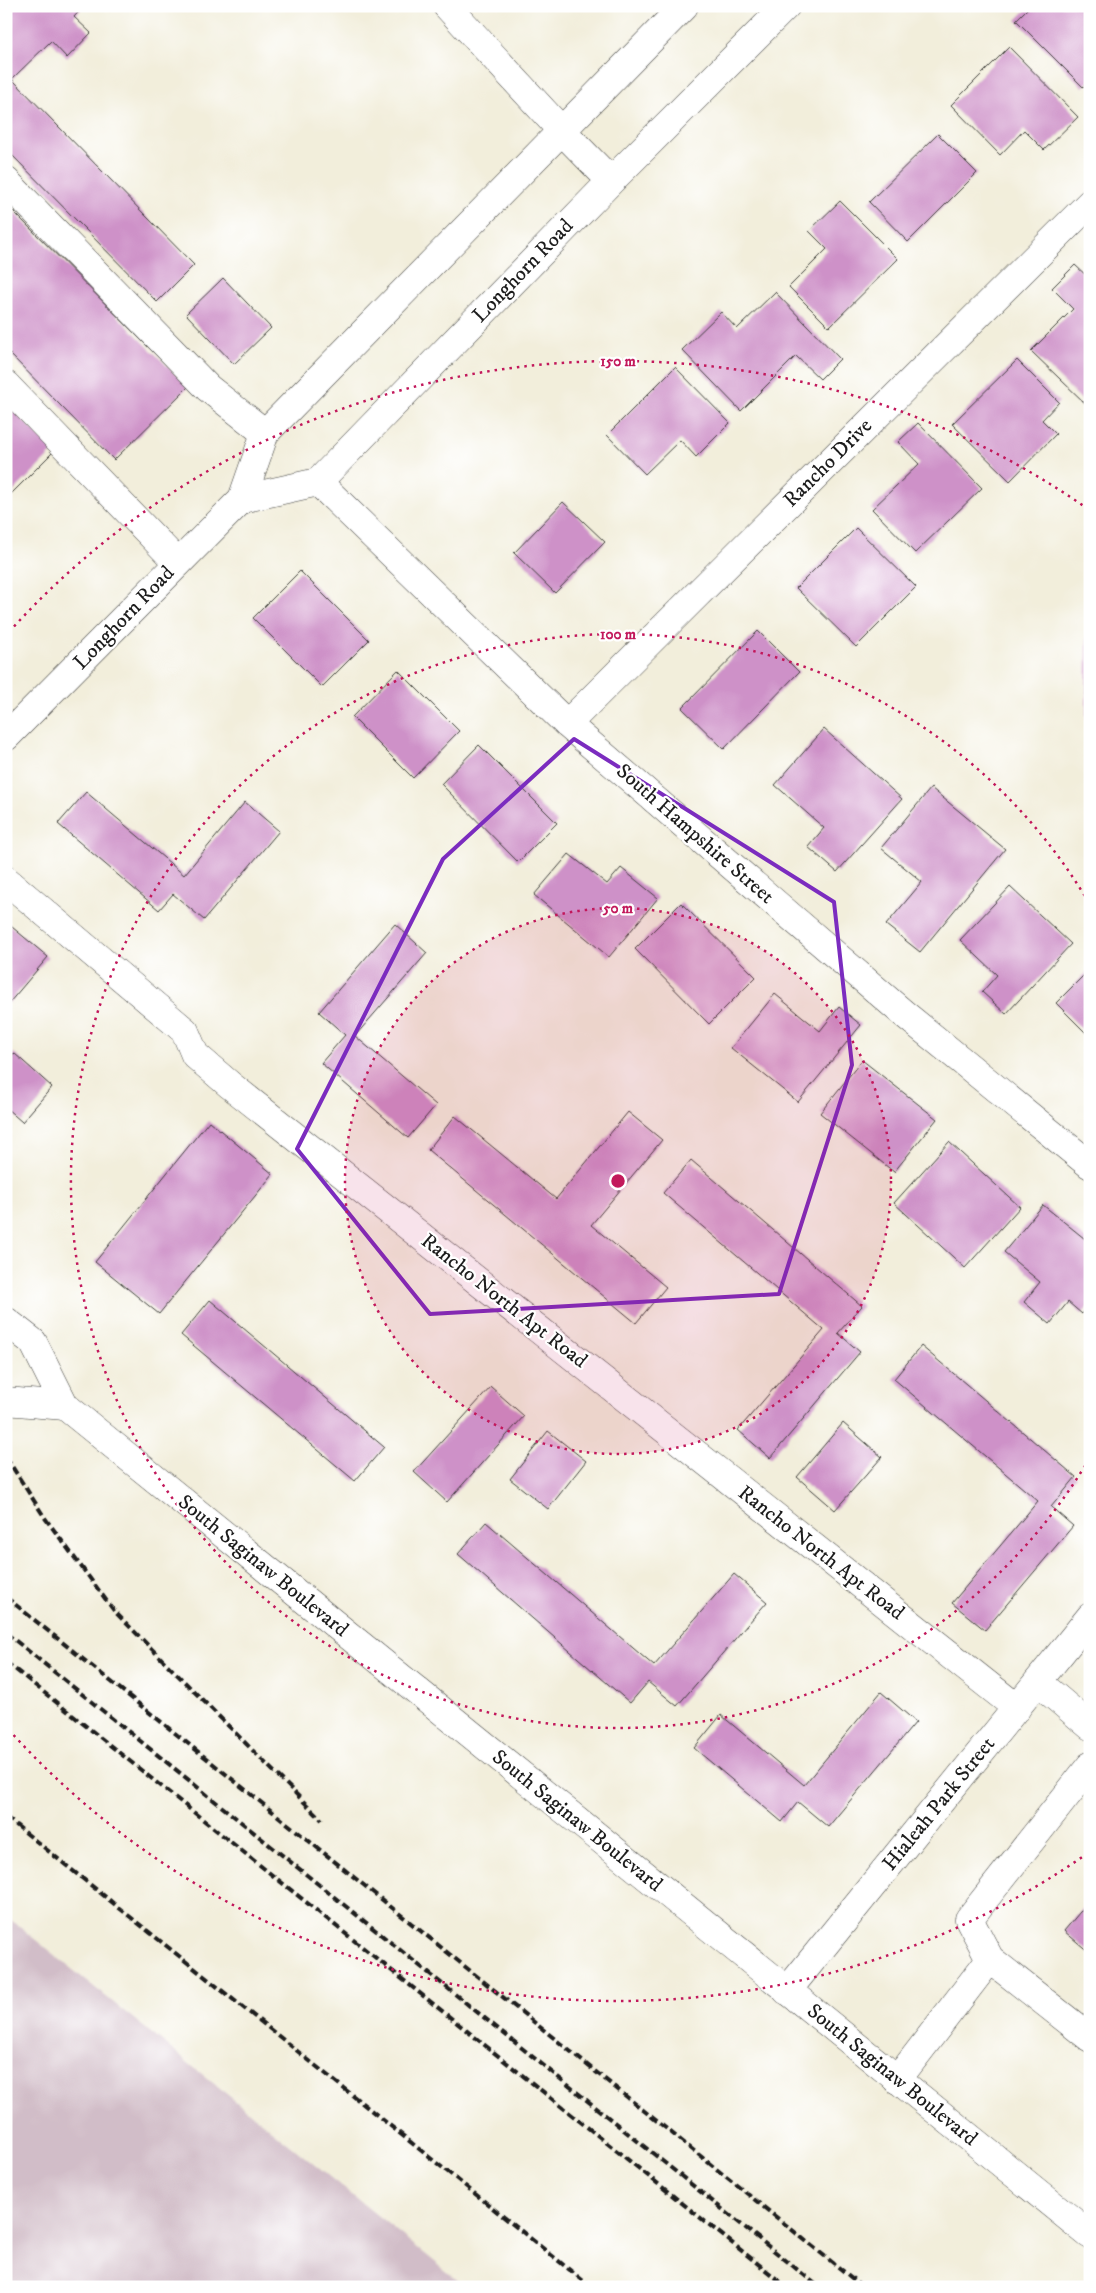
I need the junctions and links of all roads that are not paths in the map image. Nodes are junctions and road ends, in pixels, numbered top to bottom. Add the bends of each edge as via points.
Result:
1 (447, 6) edge
2 (684, 6) edge
3 (786, 6) edge
4 (561, 130) junction
5 (6, 181) edge
6 (611, 181) junction
7 (1090, 203) edge
8 (6, 385) edge
9 (265, 433) junction
10 (318, 482) junction
11 (242, 499) junction
12 (178, 563) junction
13 (567, 724) junction
14 (6, 737) edge
15 (6, 880) edge
16 (1090, 1165) edge
17 (6, 1321) edge
18 (6, 1401) edge
19 (65, 1406) junction
20 (1090, 1617) edge
21 (1038, 1682) junction
22 (1017, 1708) junction
23 (1090, 1726) edge
24 (1090, 1766) edge
25 (990, 1958) junction
26 (788, 1991) junction
27 (1090, 2038) edge
28 (897, 2080) junction
29 (1090, 2235) edge

1 - 4 main road
2 - 4 main road, Longhorn Road
3 - 6 main road, Longhorn Road
4 - 6 main road
4 - 9 main road, Longhorn Road
5 - 9 main road via 208,388
6 - 10 main road, Longhorn Road
7 - 13 main road, Rancho Drive
8 - 12 main road
9 - 11 main road, Longhorn Road
10 - 11 main road
10 - 13 main road, South Hampshire Street
11 - 12 main road, Longhorn Road
12 - 14 main road, Longhorn Road
13 - 16 main road, South Hampshire Street via 903,1013
15 - 22 main road, Rancho North Apt Road via 185,1031 195,1055 230,1085
17 - 19 main road, South Saginaw Boulevard via 33,1342
18 - 19 main road
19 - 26 main road, South Saginaw Boulevard
20 - 21 main road, Hialeah Park Street
21 - 22 main road, Hialeah Park Street
21 - 23 main road
22 - 26 main road, Hialeah Park Street
24 - 25 main road via 969,1920
25 - 27 main road
25 - 28 main road
26 - 28 main road, South Saginaw Boulevard
28 - 29 main road, South Saginaw Boulevard

